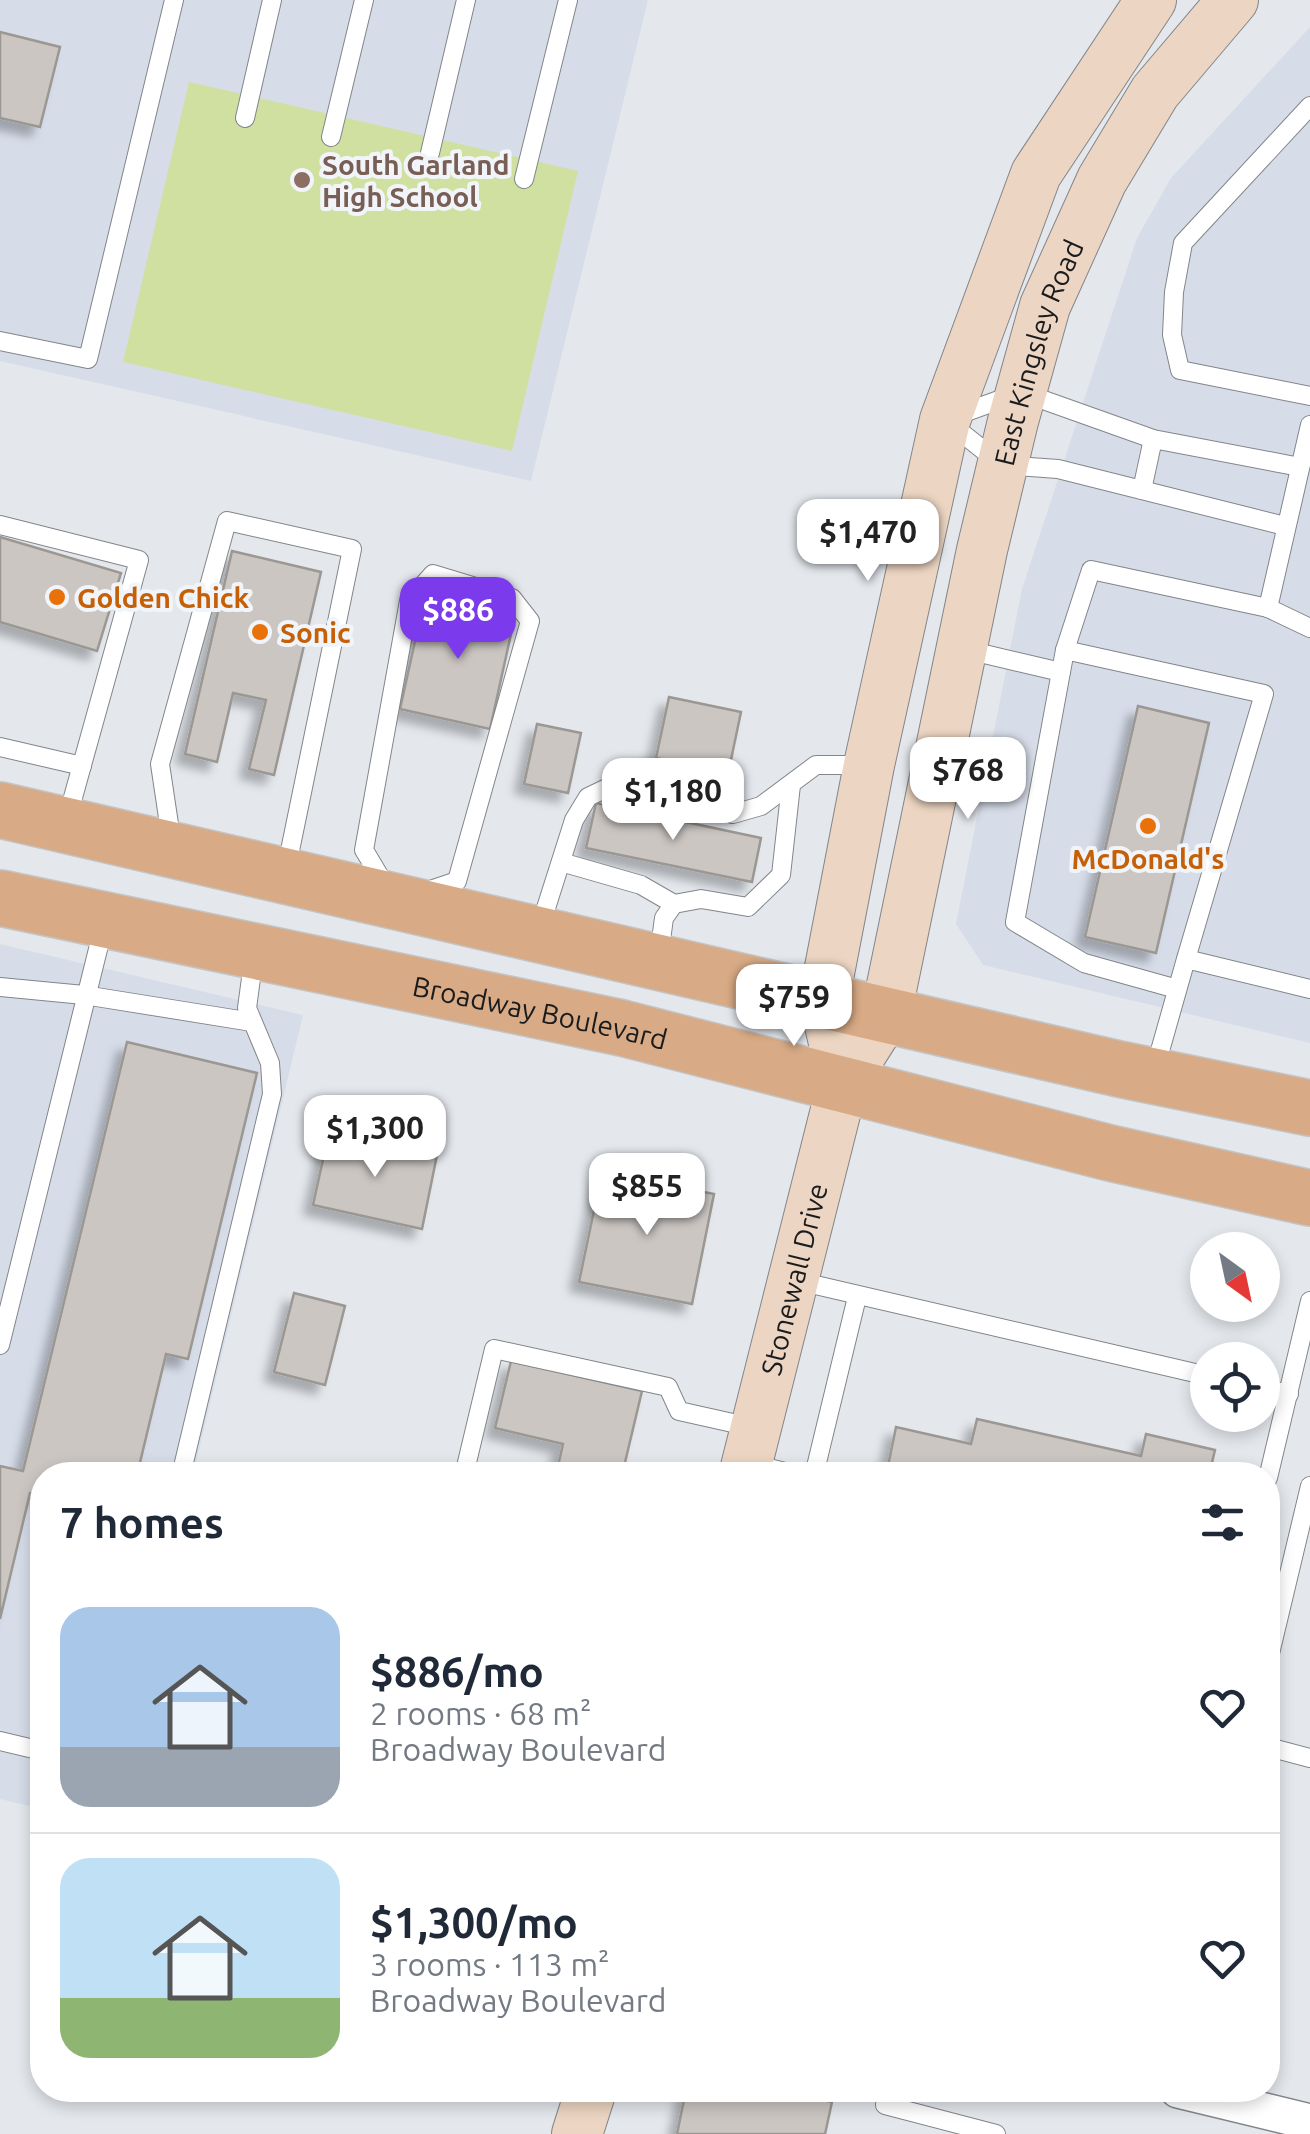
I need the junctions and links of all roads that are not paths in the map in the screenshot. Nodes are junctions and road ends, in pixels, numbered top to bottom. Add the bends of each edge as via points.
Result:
1 (174, 0) edge
2 (272, 0) edge
3 (364, 0) edge
4 (466, 0) edge
5 (568, 0) edge
6 (1151, 0) edge
7 (1233, 0) edge
8 (1310, 106) edge
9 (245, 118) dead end
10 (331, 137) dead end
11 (430, 153) dead end
12 (524, 179) dead end
13 (0, 341) edge
14 (1021, 392) junction
15 (1310, 396) edge
16 (945, 420) junction
17 (1310, 425) edge
18 (1153, 439) junction
19 (1002, 465) junction
20 (1300, 467) junction
21 (1142, 490) junction
22 (0, 525) edge
23 (1286, 526) junction
24 (1268, 608) junction
25 (1310, 628) edge
26 (962, 649) junction
27 (1066, 650) junction
28 (1062, 672) junction
29 (0, 747) edge
30 (869, 765) junction
31 (82, 766) junction
32 (792, 785) junction
33 (0, 810) edge
34 (66, 824) junction
35 (173, 849) junction
36 (560, 862) junction
37 (285, 875) junction
38 (0, 898) edge
39 (395, 902) junction
40 (674, 904) junction
41 (105, 919) junction
42 (538, 933) junction
43 (254, 950) junction
44 (1186, 959) junction
45 (658, 960) junction
46 (1310, 968) edge
47 (374, 975) junction
48 (0, 987) edge
49 (1178, 989) junction
50 (1307, 989) edge
51 (84, 995) junction
52 (824, 998) junction
53 (886, 1014) junction
54 (252, 1022) junction
55 (1153, 1077) junction
56 (843, 1082) junction
57 (1310, 1108) edge
58 (1310, 1198) edge
59 (793, 1280) junction
60 (857, 1297) junction
61 (1310, 1301) edge
62 (0, 1345) edge
63 (1190, 1372) edge
64 (1280, 1392) edge
65 (1289, 1394) junction
66 (749, 1455) edge
67 (184, 1462) edge
68 (467, 1462) edge
69 (817, 1462) edge
70 (1272, 1462) edge
71 (1310, 1486) edge
72 (1280, 1612) edge
73 (0, 1741) edge
74 (30, 1749) edge
75 (1280, 1750) edge
76 (1310, 1758) edge
77 (587, 2102) edge
78 (885, 2102) edge
79 (1211, 2102) edge
80 (1310, 2122) edge
81 (1270, 2123) edge
82 (577, 2134) edge
83 (996, 2134) edge

1 - 13 lane via 88,359
2 - 9 lane
3 - 10 lane
4 - 11 lane
5 - 12 lane
6 - 16 main road via 1036,174
7 - 14 main road, East Kingsley Road via 1155,92 1102,180 1046,306
8 - 15 lane via 1182,244 1172,335 1180,370
14 - 16 lane
14 - 18 lane
14 - 19 main road, East Kingsley Road
16 - 19 lane
16 - 30 main road
17 - 20 lane
18 - 20 lane
18 - 21 lane
19 - 21 lane via 1058,469
19 - 26 main road, East Kingsley Road
20 - 23 lane
21 - 23 lane
22 - 31 lane via 139,560
23 - 24 lane
24 - 25 lane
24 - 27 lane via 1091,570
26 - 28 lane
26 - 53 main road, East Kingsley Road
27 - 28 lane
27 - 44 lane via 1264,694
28 - 49 lane via 1015,922 1084,963
29 - 31 lane
30 - 32 lane via 816,765
30 - 52 main road
31 - 34 lane
32 - 36 lane via 761,806 733,814 610,786 588,796
32 - 40 lane via 782,874 758,900 748,907 700,899
33 - 34 main road
34 - 35 main road
35 - 37 main road
35 - 37 lane via 160,764 227,520 352,549
36 - 40 lane via 642,885
36 - 42 lane
37 - 39 main road
38 - 41 main road, Broadway Boulevard
39 - 39 lane via 457,880 530,621 512,598 433,574 409,602 364,850
39 - 42 main road
39 - 47 main road
40 - 45 lane via 664,918
41 - 43 main road, Broadway Boulevard
41 - 51 lane
42 - 45 main road
43 - 47 main road, Broadway Boulevard
43 - 54 lane via 246,1008
44 - 49 lane
44 - 50 lane
45 - 52 main road
46 - 50 lane
47 - 56 main road, Broadway Boulevard
48 - 51 lane
49 - 55 lane
51 - 54 lane
51 - 62 lane
52 - 53 main road
52 - 56 main road
53 - 55 main road
53 - 56 main road, East Kingsley Road
54 - 67 lane via 270,1064 272,1094
55 - 57 main road
56 - 58 main road, Broadway Boulevard
56 - 59 main road, Stonewall Drive
59 - 60 lane
59 - 66 main road, Stonewall Drive
60 - 63 lane
60 - 69 lane
61 - 65 lane
64 - 65 lane
65 - 70 lane
66 - 68 lane via 679,1411 668,1387 494,1349
71 - 72 lane
73 - 74 lane
75 - 76 lane
77 - 82 main road
78 - 83 lane
79 - 81 street
80 - 81 street

